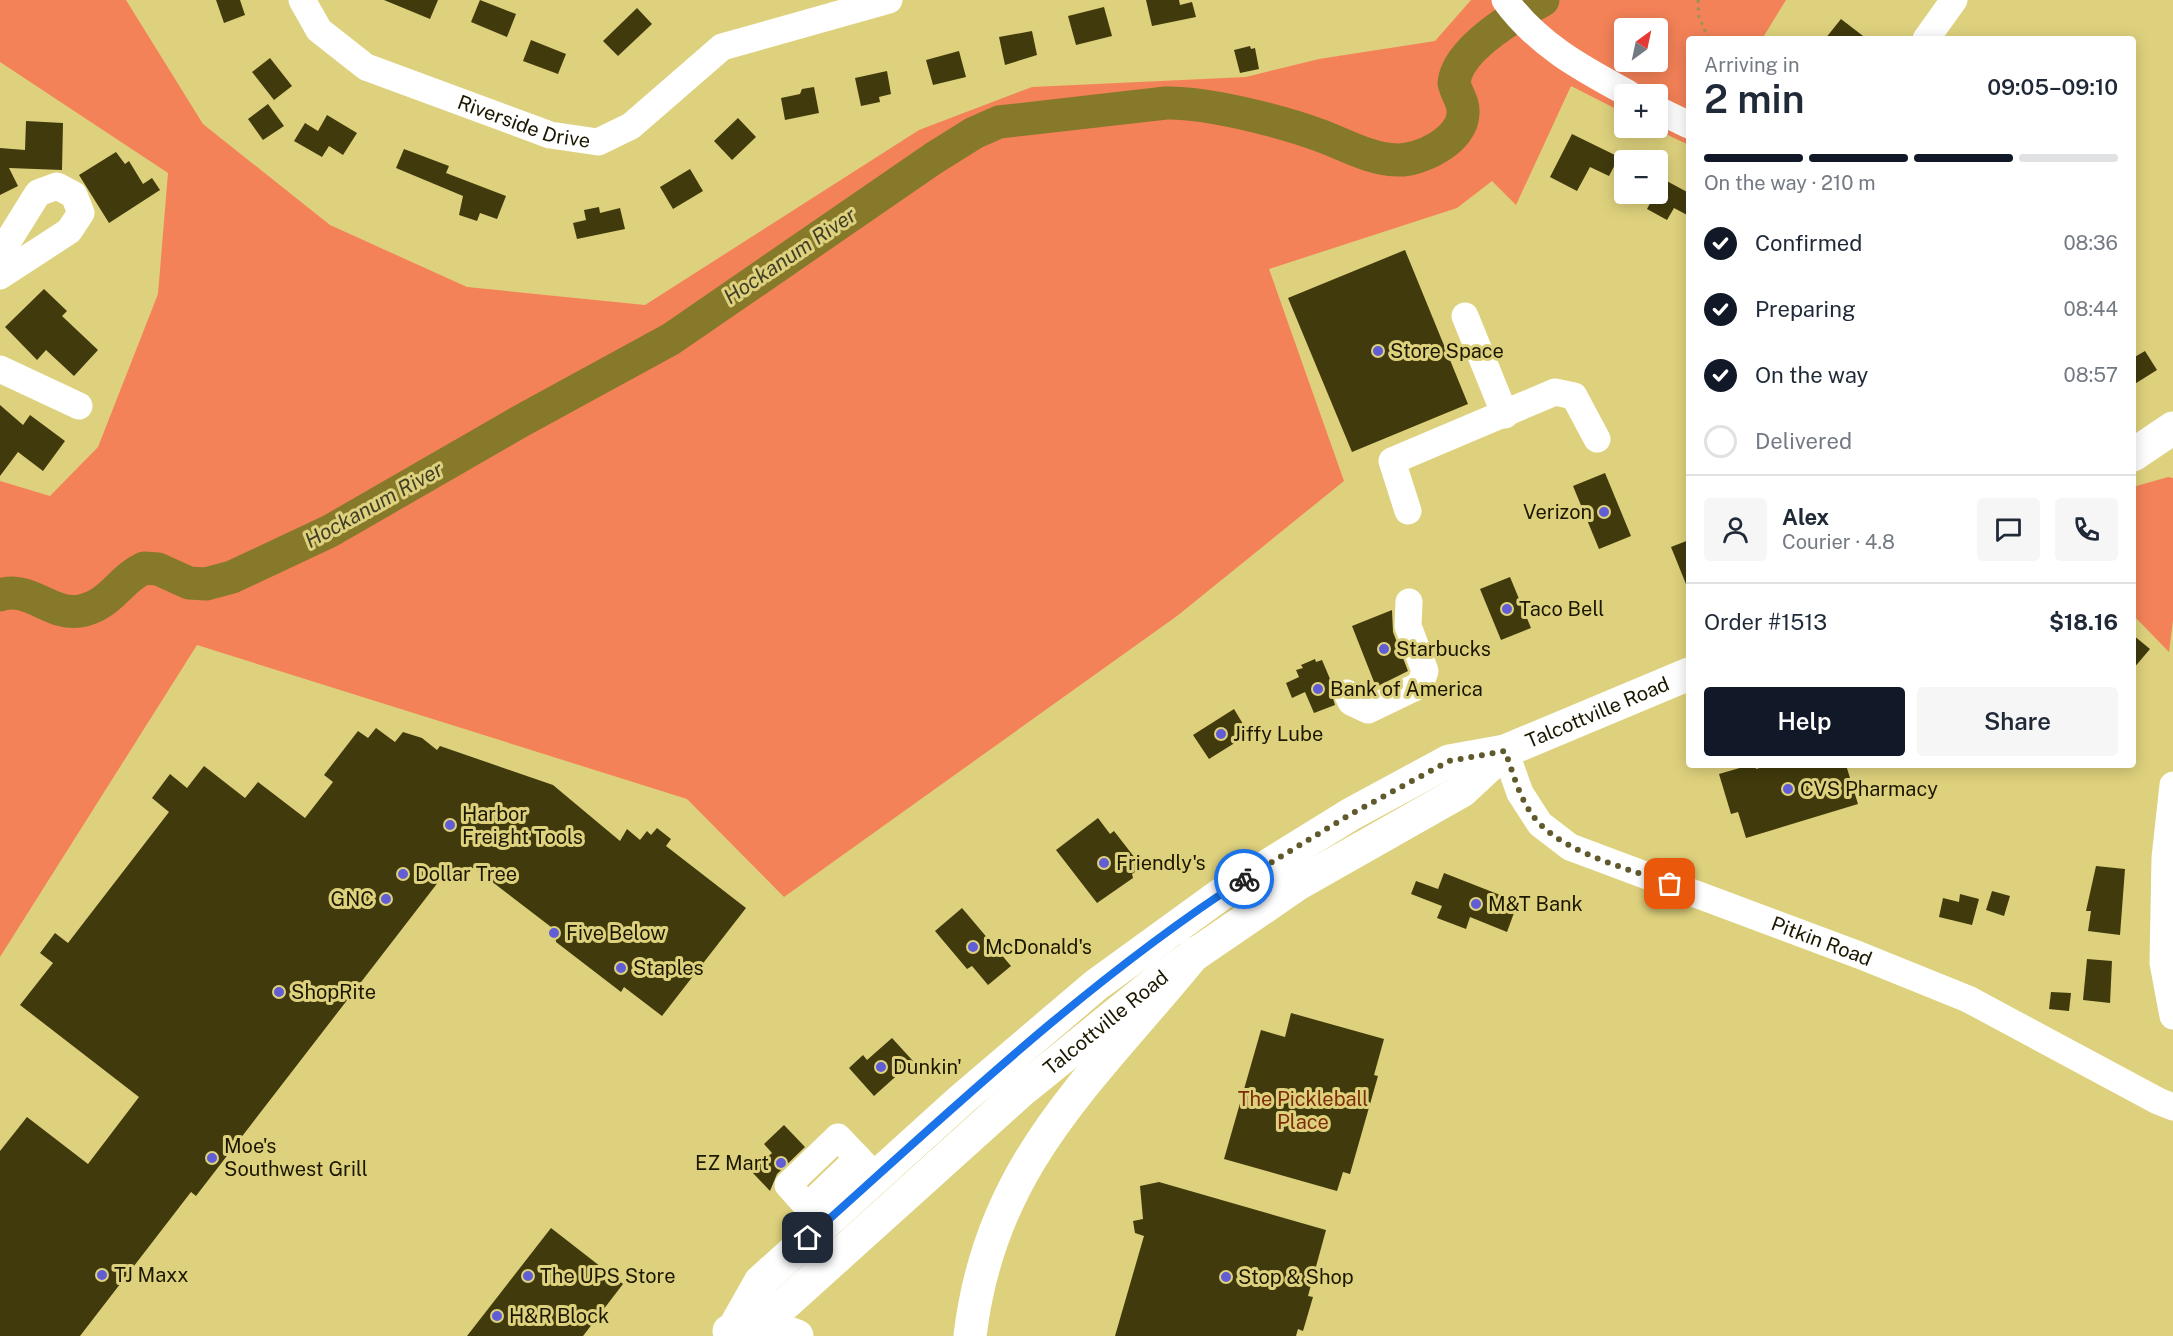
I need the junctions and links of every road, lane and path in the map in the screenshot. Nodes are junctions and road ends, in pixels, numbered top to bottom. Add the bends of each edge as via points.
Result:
1 (302, 0) edge
2 (888, 0) edge
3 (1505, 0) edge
4 (1698, 0) edge
5 (1954, 0) edge
6 (1708, 36) edge
7 (1928, 36) edge
8 (1614, 86) edge
9 (1668, 115) edge
10 (1686, 124) edge
11 (0, 254) edge
12 (0, 276) edge
13 (1466, 316) dead end
14 (0, 369) edge
15 (79, 406) dead end
16 (1505, 415) junction
17 (2173, 429) edge
18 (1597, 440) dead end
19 (2136, 453) edge
20 (1408, 511) dead end
21 (1409, 602) dead end
22 (1686, 675) edge
23 (1347, 693) dead end
24 (1505, 751) junction
25 (2173, 784) edge
26 (1195, 953) junction
27 (1067, 1008) junction
28 (2173, 1016) edge
29 (1071, 1050) junction
30 (2173, 1107) edge
31 (867, 1168) junction
32 (815, 1215) junction
33 (791, 1254) junction
34 (806, 1286) junction
35 (729, 1332) edge
36 (797, 1336) edge
37 (970, 1336) edge

1 - 2 street, Riverside Drive via 319,30 366,67 550,135 597,142 631,126 722,47
3 - 8 street via 1540,40 1568,61
4 - 6 path via 1699,17
5 - 7 street
9 - 10 street
11 - 12 street via 38,193 57,186 74,195 81,213 69,231
13 - 16 street
14 - 15 street
16 - 18 street via 1555,392 1574,396
16 - 20 street via 1392,461
17 - 19 main road
21 - 23 street via 1408,626 1425,671 1420,685 1368,710 1352,702
22 - 24 main road, Talcottville Road
24 - 26 main road, Talcottville Road via 1461,791 1298,884
24 - 27 main road, Talcottville Road via 1449,761 1351,814 1220,895
24 - 30 street, Pitkin Road via 1520,794 1540,825 1570,846 1968,999
25 - 28 street via 2165,858 2163,963
26 - 29 main road, Talcottville Road
26 - 37 main road via 1092,1073 1030,1157 991,1241 975,1299
27 - 29 main road via 1072,1028
27 - 31 main road, Talcottville Road
29 - 34 main road, Talcottville Road
31 - 32 main road, Talcottville Road
31 - 32 street via 838,1137 788,1185
32 - 33 main road, Talcottville Road
33 - 34 main road via 797,1275
33 - 35 main road, Talcottville Road via 760,1282
34 - 35 main road, Talcottville Road via 786,1303
35 - 36 main road via 772,1327

